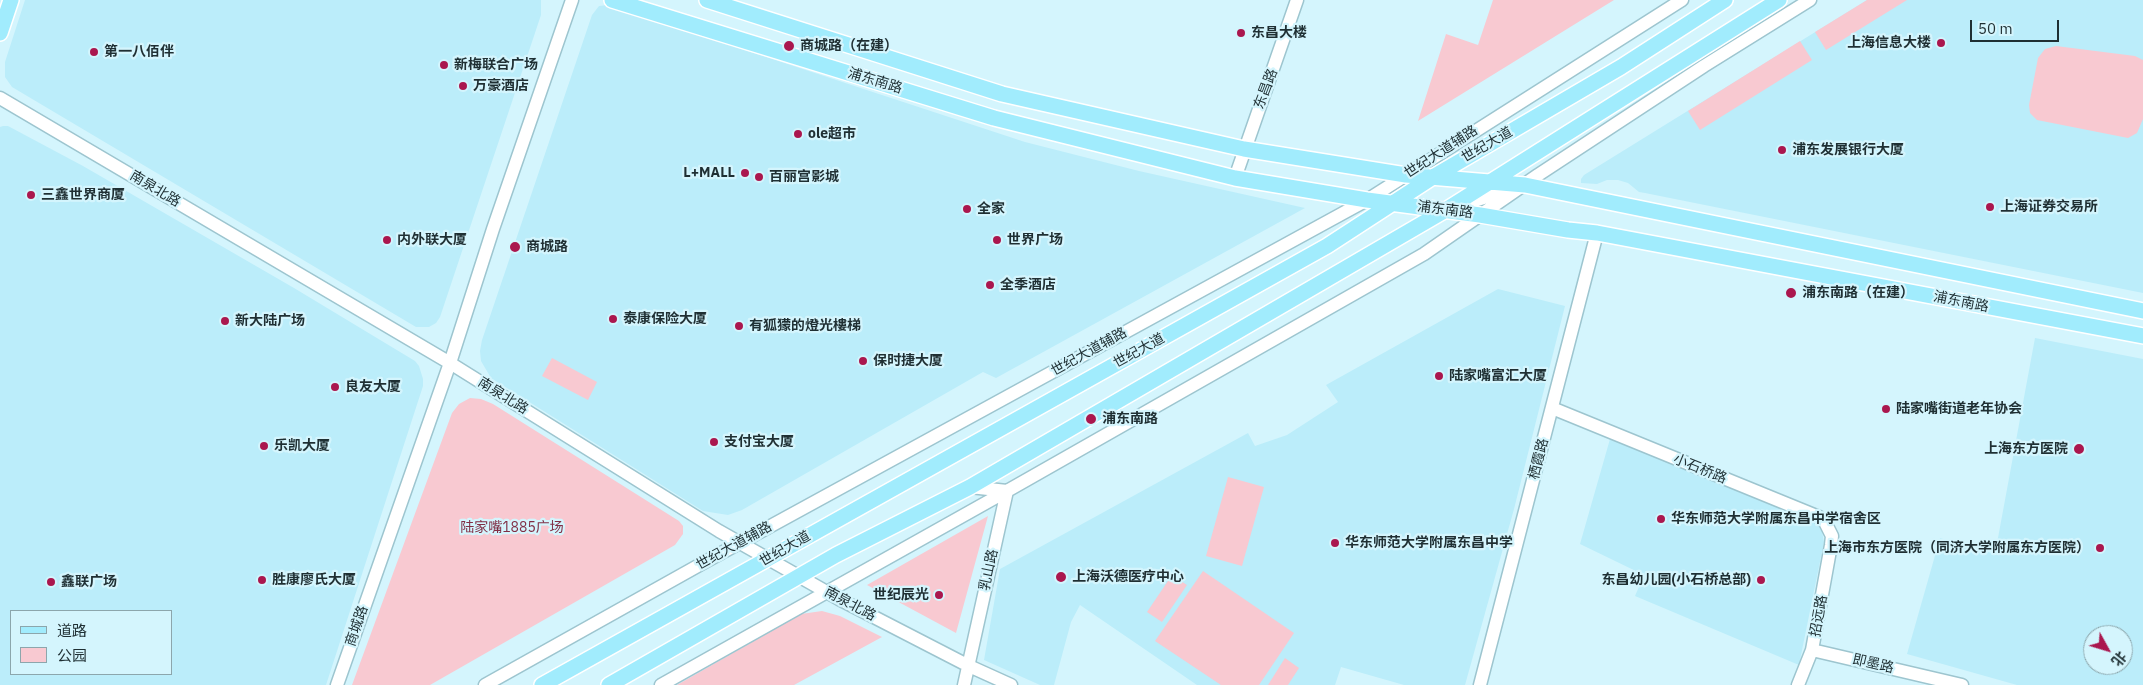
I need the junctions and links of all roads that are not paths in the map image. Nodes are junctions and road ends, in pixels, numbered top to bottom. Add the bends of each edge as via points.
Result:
1 (11, 0) edge
2 (572, 0) edge
3 (612, 0) edge
4 (708, 0) edge
5 (1298, 0) edge
6 (1682, 0) edge
7 (1725, 0) edge
8 (1779, 0) edge
9 (1810, 0) edge
10 (0, 34) edge
11 (0, 98) edge
12 (1244, 149) junction
13 (1406, 175) junction
14 (1433, 177) junction
15 (1235, 178) junction
16 (1489, 182) junction
17 (1525, 185) junction
18 (1367, 200) junction
19 (1394, 204) junction
20 (1444, 211) junction
21 (1480, 215) junction
22 (1597, 233) junction
23 (2143, 311) edge
24 (2143, 336) edge
25 (450, 363) junction
26 (1552, 408) junction
27 (970, 487) junction
28 (1007, 491) junction
29 (740, 543) junction
30 (1831, 545) joint
31 (768, 559) junction
32 (798, 576) junction
33 (826, 592) junction
34 (1812, 650) junction
35 (969, 666) junction
36 (337, 685) edge
37 (485, 685) edge
38 (542, 685) edge
39 (609, 685) edge
40 (661, 685) edge
41 (964, 685) edge
42 (1011, 685) edge
43 (1480, 685) edge
44 (1798, 685) edge
45 (1962, 685) edge

1 - 10 main road
2 - 25 street, 商城路
3 - 15 main road, 浦东南路 via 994,118
4 - 12 main road, 浦东南路 via 1002,94
5 - 12 street, 东昌路
6 - 13 street, 世纪大道辅路
7 - 14 main road, 世纪大道 via 1621,67
8 - 16 main road
9 - 17 street
11 - 25 street, 南泉北路
12 - 13 main road, 浦东南路
12 - 15 street, 东昌路
13 - 14 main road, 浦东南路
13 - 18 street, 世纪大道辅路
14 - 16 main road, 浦东南路
14 - 19 main road, 世纪大道
15 - 18 main road, 浦东南路
16 - 17 main road, 浦东南路
16 - 20 main road
17 - 20 street
17 - 21 street
17 - 23 main road, 浦东南路
18 - 19 main road, 浦东南路
18 - 29 street, 世纪大道辅路
19 - 20 main road, 浦东南路
19 - 31 main road, 世纪大道 via 1326,246
20 - 21 main road, 浦东南路
20 - 27 main road
21 - 22 main road, 浦东南路
21 - 28 street via 1424,254
22 - 24 main road, 浦东南路
22 - 26 street, 栖霞路
25 - 29 street, 南泉北路
25 - 36 street, 商城路
26 - 30 street, 小石桥路 via 1819,517 1829,528
26 - 43 street, 栖霞路
27 - 28 street
27 - 32 main road
28 - 33 street
28 - 35 street, 乳山路
29 - 31 street, 南泉北路
29 - 37 street, 世纪大道辅路
30 - 34 street, 招远路
31 - 32 street, 南泉北路
31 - 38 main road, 世纪大道
32 - 33 street, 南泉北路
32 - 39 main road
33 - 35 street, 南泉北路
33 - 40 street
34 - 44 street, 招远路
34 - 45 street, 即墨路
35 - 41 street, 乳山路
35 - 42 street, 南泉北路

